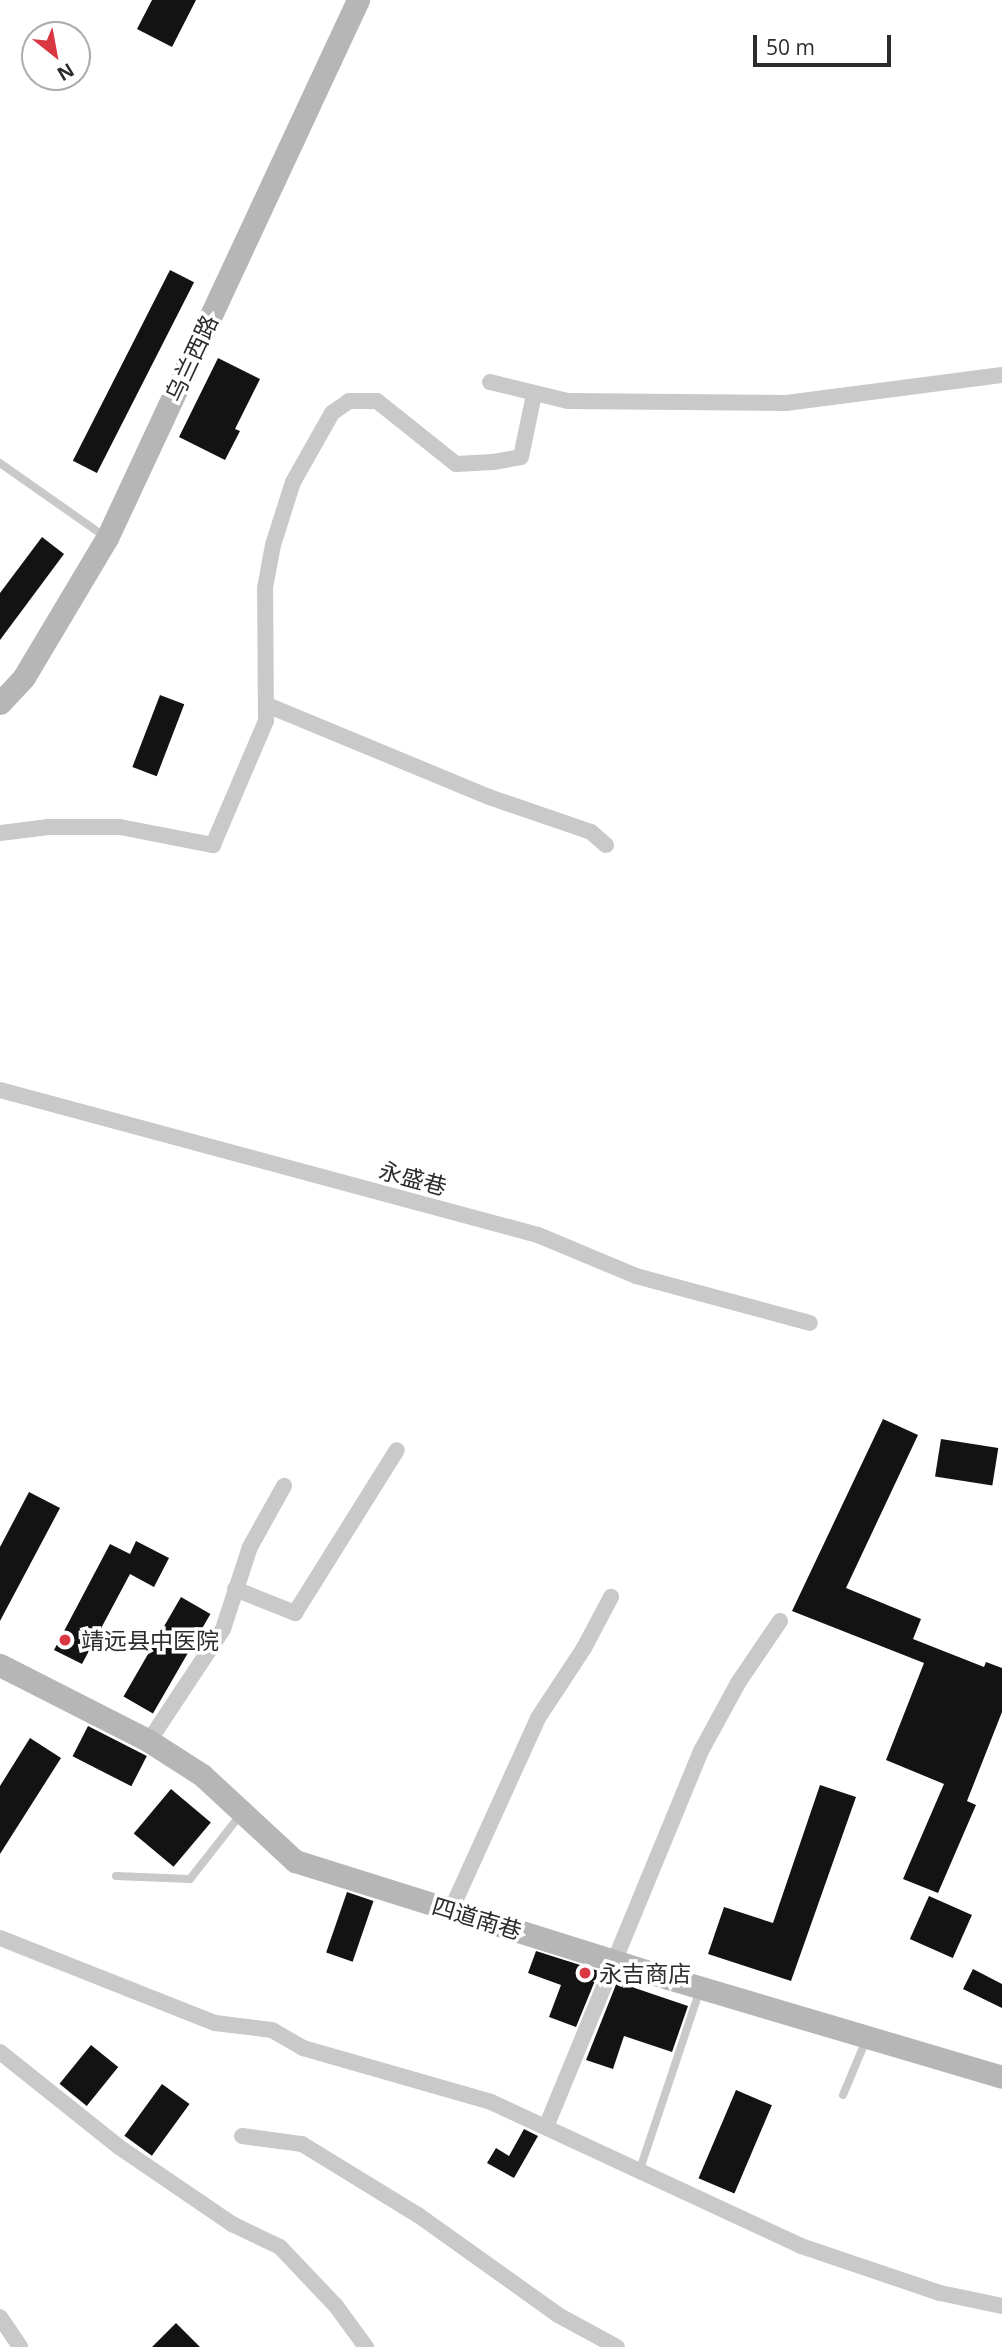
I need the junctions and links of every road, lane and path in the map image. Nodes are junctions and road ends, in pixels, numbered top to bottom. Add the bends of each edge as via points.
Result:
1 (358, 0) edge
2 (1002, 375) edge
3 (490, 382) dead end
4 (534, 394) junction
5 (0, 463) edge
6 (107, 538) junction
7 (0, 703) edge
8 (267, 705) junction
9 (0, 833) edge
10 (606, 845) dead end
11 (0, 1090) edge
12 (810, 1323) dead end
13 (397, 1450) dead end
14 (284, 1486) dead end
15 (235, 1589) junction
16 (611, 1597) dead end
17 (779, 1621) dead end
18 (0, 1665) edge
19 (149, 1741) junction
20 (243, 1812) junction
21 (116, 1876) dead end
22 (451, 1910) junction
23 (0, 1938) edge
24 (614, 1961) junction
25 (701, 1987) junction
26 (867, 2037) junction
27 (0, 2052) edge
28 (1002, 2077) edge
29 (843, 2095) dead end
30 (546, 2127) junction
31 (242, 2136) dead end
32 (639, 2169) junction
33 (1002, 2306) edge
34 (0, 2317) edge
35 (20, 2347) edge
36 (366, 2347) edge
37 (617, 2347) edge

1 - 6 street, 乌兰西路
2 - 4 street via 786,403 568,401
3 - 4 street
4 - 8 street via 521,457 493,462 456,464 377,401 349,401 332,413 293,482 273,545 265,589
5 - 6 lane
6 - 7 street, 乌兰西路 via 24,677
8 - 9 street via 266,721 213,845 120,827 49,827
8 - 10 street via 489,797 591,832
11 - 12 street, 永盛巷 via 538,1235 636,1276
13 - 15 street via 295,1613
14 - 15 street via 250,1547
15 - 19 street via 223,1629
16 - 22 street via 538,1718
17 - 24 street via 701,1751
18 - 19 street, 四道南巷
19 - 20 street, 四道南巷 via 202,1775
20 - 21 lane via 190,1879
20 - 22 street, 四道南巷 via 295,1861
22 - 24 street, 四道南巷
23 - 30 street via 215,2023 272,2030 303,2048 491,2102
24 - 25 street, 四道南巷
24 - 30 street
25 - 26 street, 四道南巷
25 - 32 lane
26 - 28 street, 四道南巷
26 - 29 lane
27 - 36 street via 119,2147 232,2224 280,2247 336,2306
30 - 32 street
31 - 37 street via 303,2144 418,2215 558,2315
32 - 33 street via 801,2246 940,2292
34 - 35 street

